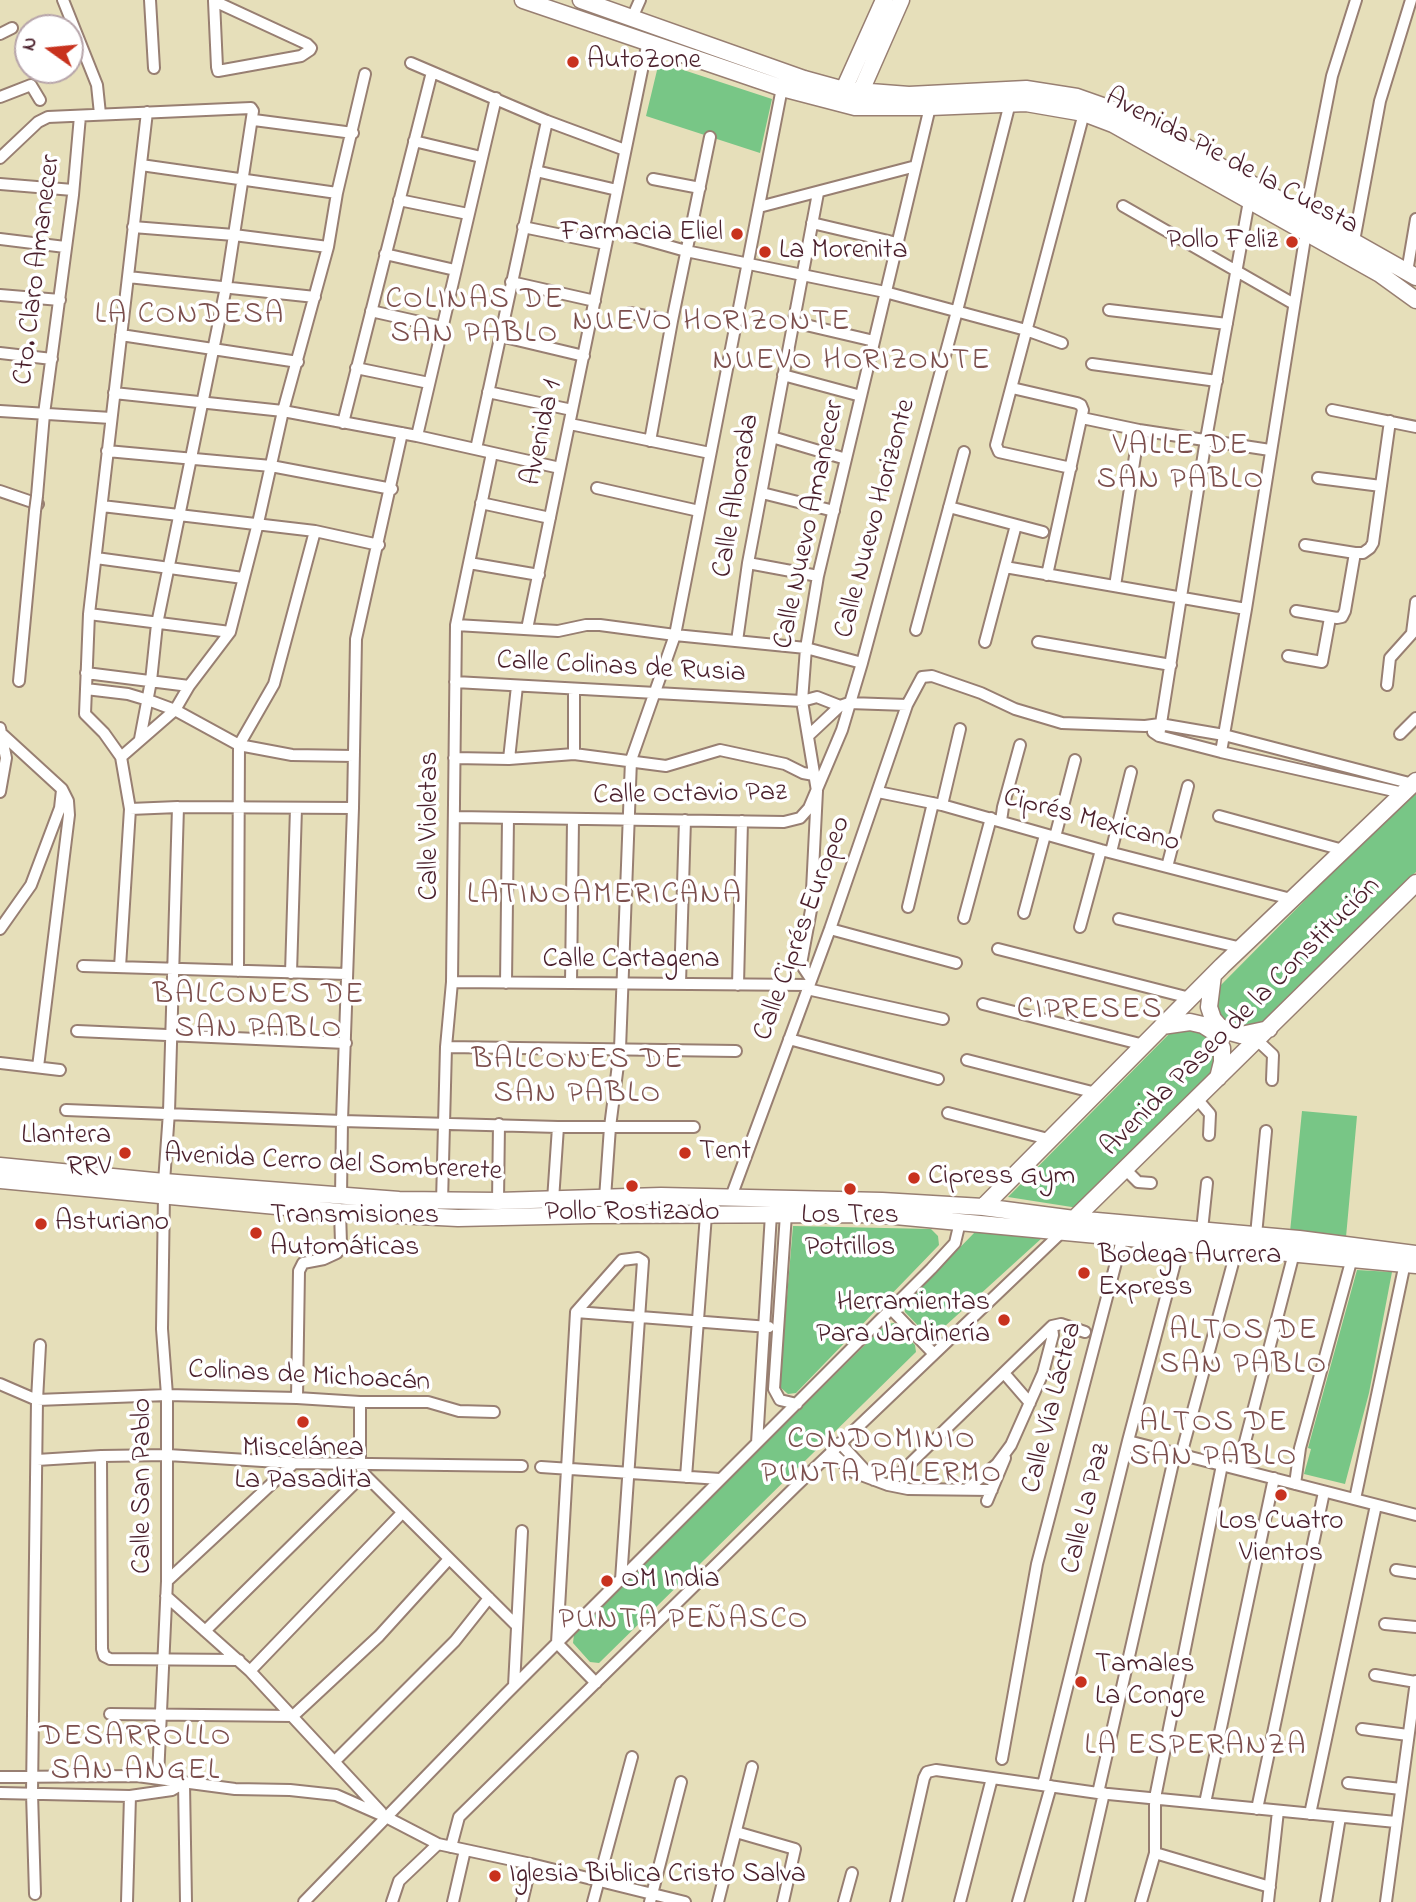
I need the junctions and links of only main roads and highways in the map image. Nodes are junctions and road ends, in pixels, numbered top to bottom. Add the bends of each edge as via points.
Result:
1 (523, 0) edge
2 (581, 0) edge
3 (884, 0) edge
4 (901, 0) edge
5 (869, 51) junction
6 (804, 79) junction
7 (909, 94) junction
8 (849, 98) junction
9 (1412, 274) edge
10 (1416, 300) edge
11 (1411, 786) edge
12 (1416, 883) edge
13 (1213, 975) junction
14 (1163, 1026) junction
15 (1263, 1034) junction
16 (1217, 1080) junction
17 (0, 1166) edge
18 (0, 1180) edge
19 (164, 1189) junction
20 (526, 1201) junction
21 (340, 1205) junction
22 (983, 1207) junction
23 (526, 1217) junction
24 (1074, 1219) junction
25 (1125, 1230) junction
26 (1412, 1260) edge

1 - 8 main road, Avenida Pie de la Cuesta via 782,88
2 - 6 main road, Avenida Pie de la Cuesta
3 - 5 main road
4 - 5 main road
5 - 6 main road via 826,79
5 - 7 main road via 878,82
5 - 8 main road
6 - 8 main road, Avenida Pie de la Cuesta
7 - 8 main road, Avenida Pie de la Cuesta
7 - 9 main road, Avenida Pie de la Cuesta via 1026,89 1077,97 1131,116
8 - 10 main road, Avenida Pie de la Cuesta via 930,107 1049,105 1084,113 1113,124 1306,232
11 - 13 main road, Avenida Paseo de la Constitución
12 - 15 main road, Avenida Paseo de la Constitución
13 - 14 main road, Avenida Paseo de la Constitución
13 - 15 main road via 1209,1007 1213,1019 1230,1032
14 - 16 main road via 1191,1022 1214,1032 1223,1055
14 - 22 main road, Avenida Paseo de la Constitución
15 - 16 main road, Avenida Paseo de la Constitución
16 - 24 main road, Avenida Paseo de la Constitución
17 - 19 main road, Avenida Cerro del Sombrerete
18 - 19 main road, Avenida Cerro del Sombrerete
19 - 21 main road, Avenida Cerro del Sombrerete
20 - 21 main road, Avenida Cerro del Sombrerete
20 - 22 main road, Avenida Cerro del Sombrerete via 731,1197
20 - 23 main road
21 - 23 main road, Avenida Cerro del Sombrerete via 458,1218
22 - 24 main road, Avenida Cerro del Sombrerete
23 - 25 main road, Avenida Cerro del Sombrerete via 874,1214 1062,1231
24 - 25 main road, Avenida Cerro del Sombrerete
25 - 26 main road, Avenida Cerro del Sombrerete via 1256,1235
25 - 26 main road, Avenida Cerro del Sombrerete via 1180,1244

